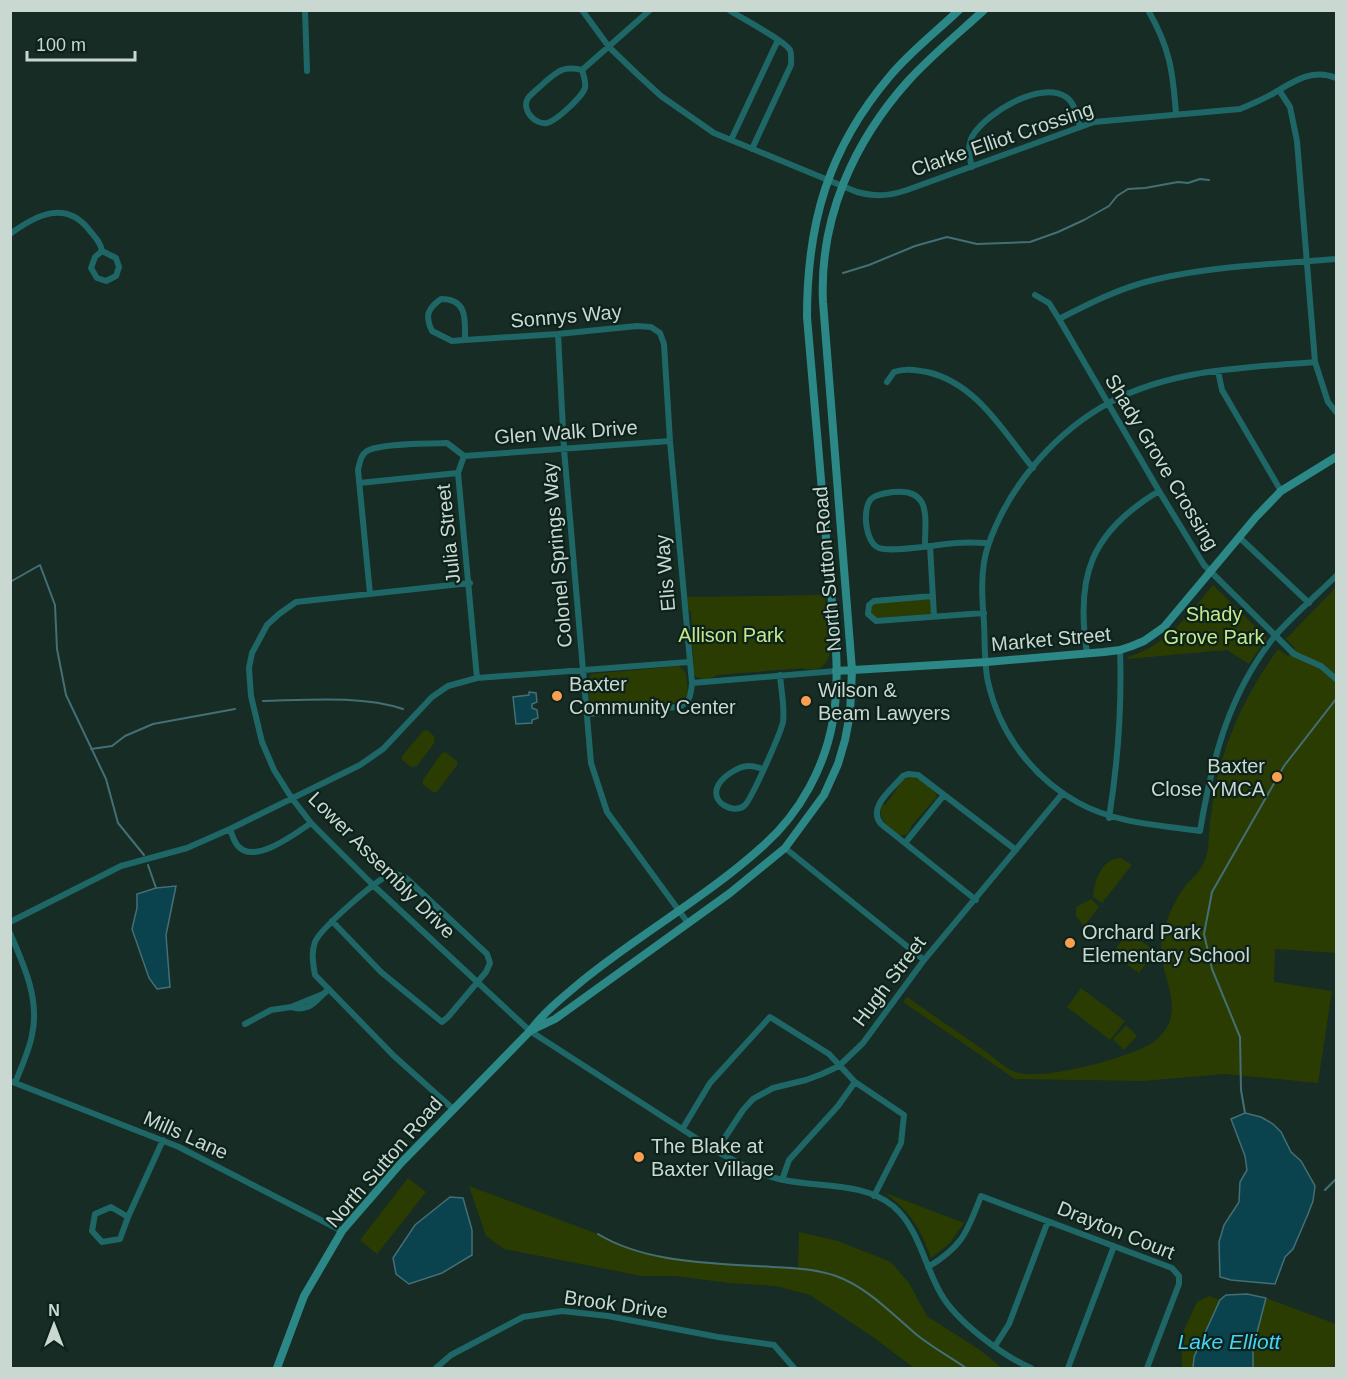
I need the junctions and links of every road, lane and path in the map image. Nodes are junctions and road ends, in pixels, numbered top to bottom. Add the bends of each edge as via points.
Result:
1 (305, 10) edge
2 (582, 10) edge
3 (650, 10) edge
4 (729, 10) edge
5 (959, 10) edge
6 (984, 10) edge
7 (1148, 10) edge
8 (778, 40) junction
9 (609, 47) junction
10 (582, 70) junction
11 (307, 71) dead end
12 (1336, 78) edge
13 (1279, 90) junction
14 (1176, 114) junction
15 (1080, 126) junction
16 (731, 140) junction
17 (752, 149) junction
18 (972, 167) junction
19 (828, 180) junction
20 (842, 185) junction
21 (10, 234) edge
22 (102, 251) junction
23 (1336, 259) edge
24 (1307, 261) junction
25 (1035, 295) dead end
26 (1059, 319) junction
27 (558, 334) junction
28 (465, 340) junction
29 (662, 340) joint
30 (1315, 362) junction
31 (1218, 371) junction
32 (887, 382) dead end
33 (1108, 404) junction
34 (1336, 412) edge
35 (670, 441) junction
36 (564, 449) junction
37 (464, 456) junction
38 (1336, 457) edge
39 (1033, 468) junction
40 (458, 473) junction
41 (359, 483) junction
42 (1159, 491) junction
43 (1281, 491) junction
44 (1239, 537) junction
45 (989, 543) junction
46 (928, 546) junction
47 (1210, 572) junction
48 (1336, 576) edge
49 (470, 583) junction
50 (370, 594) junction
51 (933, 596) junction
52 (1309, 603) junction
53 (984, 613) junction
54 (934, 616) junction
55 (1275, 637) junction
56 (1120, 650) junction
57 (1087, 653) junction
58 (689, 662) junction
59 (987, 662) junction
60 (583, 670) junction
61 (852, 670) junction
62 (836, 671) junction
63 (780, 675) junction
64 (477, 678) junction
65 (1336, 679) edge
66 (692, 683) junction
67 (587, 714) junction
68 (763, 769) junction
69 (1063, 793) junction
70 (944, 795) junction
71 (291, 797) junction
72 (1109, 818) junction
73 (311, 823) junction
74 (230, 829) junction
75 (905, 843) junction
76 (785, 848) junction
77 (1016, 850) junction
78 (374, 886) junction
79 (976, 900) junction
80 (679, 909) junction
81 (332, 921) junction
82 (10, 922) edge
83 (688, 923) junction
84 (10, 933) edge
85 (924, 960) junction
86 (477, 981) junction
87 (329, 989) junction
88 (245, 1024) dead end
89 (530, 1031) junction
90 (839, 1066) junction
91 (13, 1082) edge
92 (855, 1082) junction
93 (452, 1108) junction
94 (683, 1128) junction
95 (163, 1140) junction
96 (716, 1151) junction
97 (782, 1180) junction
98 (874, 1196) junction
99 (128, 1217) junction
100 (1048, 1221) junction
101 (342, 1231) junction
102 (1114, 1246) junction
103 (928, 1267) junction
104 (994, 1346) junction
105 (277, 1368) edge
106 (436, 1368) edge
107 (794, 1368) edge
108 (1031, 1368) edge
109 (1068, 1368) edge
110 (1147, 1368) edge

1 - 11 street
2 - 9 street, Clarke Elliot Crossing
3 - 9 street
4 - 8 street
5 - 19 main road, North Sutton Road via 906,59 875,96 847,138
6 - 20 main road, North Sutton Road via 929,59 885,109
7 - 14 street via 1171,62
8 - 16 street
8 - 17 street via 789,48 791,65
9 - 10 street
9 - 16 street, Clarke Elliot Crossing via 661,96 714,133
10 - 10 street via 563,68 528,99 526,105 533,119 547,123 581,95 585,87
12 - 13 street, Clarke Elliot Crossing via 1309,75
13 - 14 street, Clarke Elliot Crossing via 1240,109
13 - 24 street via 1290,107 1296,141
14 - 15 street, Clarke Elliot Crossing
15 - 18 street, Clarke Elliot Crossing
15 - 18 street via 1074,107 1063,96 1047,93 1019,99 1003,107 973,135 969,150
16 - 17 street, Clarke Elliot Crossing
17 - 19 street, Clarke Elliot Crossing
18 - 20 street, Clarke Elliot Crossing via 890,195 872,196
19 - 20 street, Clarke Elliot Crossing
19 - 62 main road, North Sutton Road via 809,260 807,316
20 - 61 main road, North Sutton Road via 828,236 822,282
21 - 22 street via 50,212 71,215 87,226
22 - 22 street via 91,268 97,278 106,281 116,276 119,267 116,258
23 - 24 street
24 - 26 street via 1190,272 1151,280
24 - 30 street
25 - 26 street, Shady Grove Crossing via 1048,303
26 - 33 street, Shady Grove Crossing
27 - 28 street, Sonnys Way
27 - 29 street, Sonnys Way via 638,326 651,327
27 - 36 street, Colonel Springs Way
28 - 28 street, Sonnys Way via 452,341 432,331 428,317 431,306 441,299 453,300 461,306
29 - 35 street, Elis Way
30 - 31 street
30 - 34 street via 1328,402
31 - 33 street via 1156,383
31 - 43 street via 1222,390
32 - 39 street via 894,372 907,370 935,374 956,383 981,404
33 - 39 street via 1067,433
33 - 42 street, Shady Grove Crossing
35 - 36 street, Glen Walk Drive
35 - 58 street, Elis Way
36 - 37 street, Glen Walk Drive
36 - 60 street, Colonel Springs Way
37 - 40 street, Julia Street
37 - 41 street, Julia Street via 447,443 368,450 361,457
38 - 43 main road, Market Street
39 - 45 street via 1009,501
40 - 41 street
40 - 49 street, Julia Street
41 - 50 street, Julia Street
42 - 47 street, Shady Grove Crossing
42 - 57 street via 1117,521 1087,574 1083,596
43 - 44 main road, Market Street
44 - 47 main road, Market Street
44 - 52 street
45 - 46 street
45 - 53 street via 984,570
46 - 46 street via 874,546 868,535 870,500 888,492 909,491 917,495 924,505
46 - 51 street
47 - 55 street, Shady Grove Crossing
47 - 56 main road, Market Street via 1164,627 1144,641
48 - 52 street
49 - 50 street, Lower Assembly Drive
49 - 64 street, Julia Street
50 - 71 street, Lower Assembly Drive via 296,602 267,626 252,653 249,683 262,742
51 - 54 street
51 - 54 street via 876,600 868,609 869,616 876,621
52 - 55 street
53 - 54 street
53 - 59 street
55 - 65 street, Shady Grove Crossing via 1294,654 1321,666
55 - 72 street via 1251,671 1224,727 1200,831
56 - 57 main road, Market Street
56 - 72 street via 1121,696
57 - 59 main road, Market Street
58 - 60 street
58 - 66 street, Elis Way
59 - 61 main road, Market Street
59 - 69 street via 988,680 1001,723 1025,760
60 - 64 street
60 - 67 street, Colonel Springs Way
61 - 62 main road, Market Street
61 - 76 main road, North Sutton Road via 850,714 838,764 821,800
62 - 63 street
62 - 80 main road, North Sutton Road via 829,739 800,804 765,844
63 - 66 street
63 - 68 street via 783,722
64 - 71 street via 448,686 432,697 383,749 360,765
66 - 67 street via 689,699 682,706
67 - 80 street, Colonel Springs Way via 591,763 607,812
68 - 68 street via 743,807 724,806 717,798 719,783 739,767
69 - 72 street
69 - 77 street, Hugh Street
70 - 75 street
70 - 75 street via 923,777 908,774 879,804 877,819
70 - 77 street
71 - 73 street, Lower Assembly Drive
71 - 74 street
73 - 74 street via 258,853 238,846
73 - 78 street, Lower Assembly Drive
74 - 82 street via 187,848 122,866
75 - 79 street
76 - 83 main road, North Sutton Road
76 - 85 street
77 - 79 street, Hugh Street
78 - 81 street
78 - 86 street, Lower Assembly Drive
78 - 86 street via 393,874 406,878 487,954 488,969
79 - 85 street, Hugh Street
80 - 83 street, Colonel Springs Way
80 - 89 main road, North Sutton Road via 546,1011
81 - 86 street via 381,972 438,1021 448,1017
81 - 87 street via 316,941 312,957 315,975
83 - 89 main road, North Sutton Road via 555,1019
84 - 91 street via 34,1004 32,1035
85 - 90 street, Hugh Street via 863,1043
86 - 89 street, Lower Assembly Drive
87 - 88 street via 306,1004 271,1010
87 - 93 street
89 - 93 main road, North Sutton Road
89 - 94 street, Lower Assembly Drive
90 - 92 street
90 - 94 street via 829,1054 770,1017 710,1083
90 - 96 street, Hugh Street via 773,1088 753,1099
91 - 95 street, Mills Lane
92 - 97 street via 789,1160
92 - 98 street via 904,1116 901,1143
93 - 101 main road, North Sutton Road
94 - 96 street, Lower Assembly Drive
95 - 99 street
95 - 101 street, Mills Lane
96 - 97 street, Lower Assembly Drive
97 - 98 street, Lower Assembly Drive
98 - 103 street, Lower Assembly Drive via 894,1207 904,1219 916,1236
99 - 99 street via 111,1207 95,1214 92,1231 102,1242 120,1239
100 - 102 street, Drayton Court
100 - 103 street, Drayton Court via 981,1196 960,1243
100 - 104 street via 1009,1324
101 - 105 main road, North Sutton Road via 304,1296
102 - 109 street
102 - 110 street, Drayton Court via 1172,1268 1179,1276
103 - 104 street, Lower Assembly Drive via 950,1308
104 - 108 street, Lower Assembly Drive
106 - 107 street, Brook Drive via 452,1355 523,1317 562,1311 774,1345

